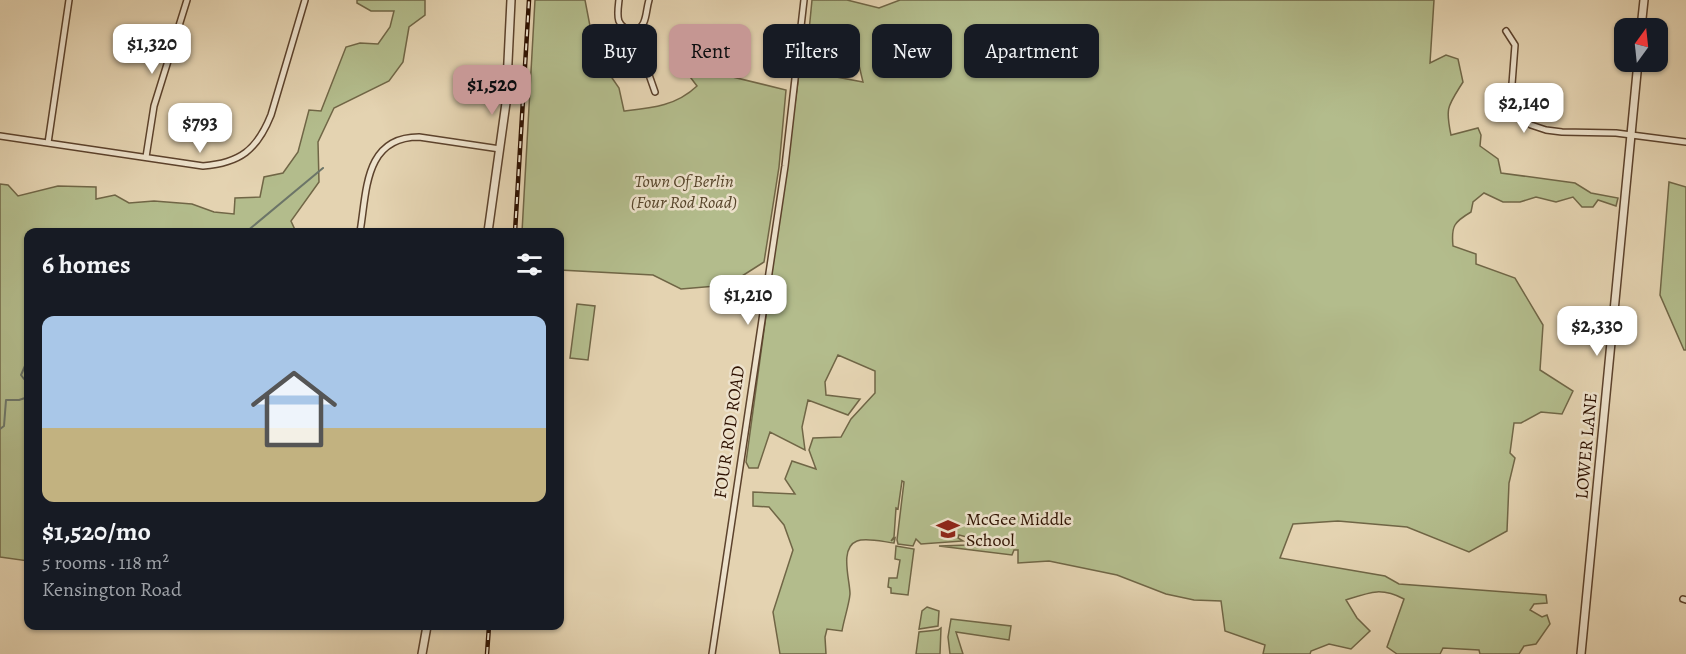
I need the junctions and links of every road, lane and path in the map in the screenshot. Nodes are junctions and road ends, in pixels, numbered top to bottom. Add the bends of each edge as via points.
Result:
1 (69, 0) edge
2 (187, 0) edge
3 (305, 0) edge
4 (511, 0) edge
5 (619, 0) edge
6 (650, 0) edge
7 (804, 0) edge
8 (1644, 0) edge
9 (1642, 18) edge
10 (620, 24) edge
11 (644, 24) edge
12 (1506, 31) dead end
13 (1637, 72) edge
14 (650, 78) edge
15 (655, 92) dead end
16 (1631, 135) junction
17 (0, 136) edge
18 (1686, 142) edge
19 (48, 143) junction
20 (500, 149) junction
21 (146, 157) junction
22 (361, 228) edge
23 (489, 228) edge
24 (426, 630) edge
25 (422, 654) edge
26 (712, 654) edge
27 (1581, 654) edge

1 - 19 street
2 - 21 street via 154,106
3 - 21 street via 271,116 256,144 245,154 220,165
4 - 20 street
5 - 10 street
6 - 11 street
7 - 26 street, FOUR ROD ROAD via 785,166
8 - 9 street
12 - 16 street via 1515,45 1512,84 1521,117 1546,130
13 - 16 street, LOWER LANE
14 - 15 street
16 - 18 street
16 - 27 street, LOWER LANE
17 - 19 street
19 - 21 street
20 - 22 street via 419,137 388,145 370,173
20 - 23 street
24 - 25 street

